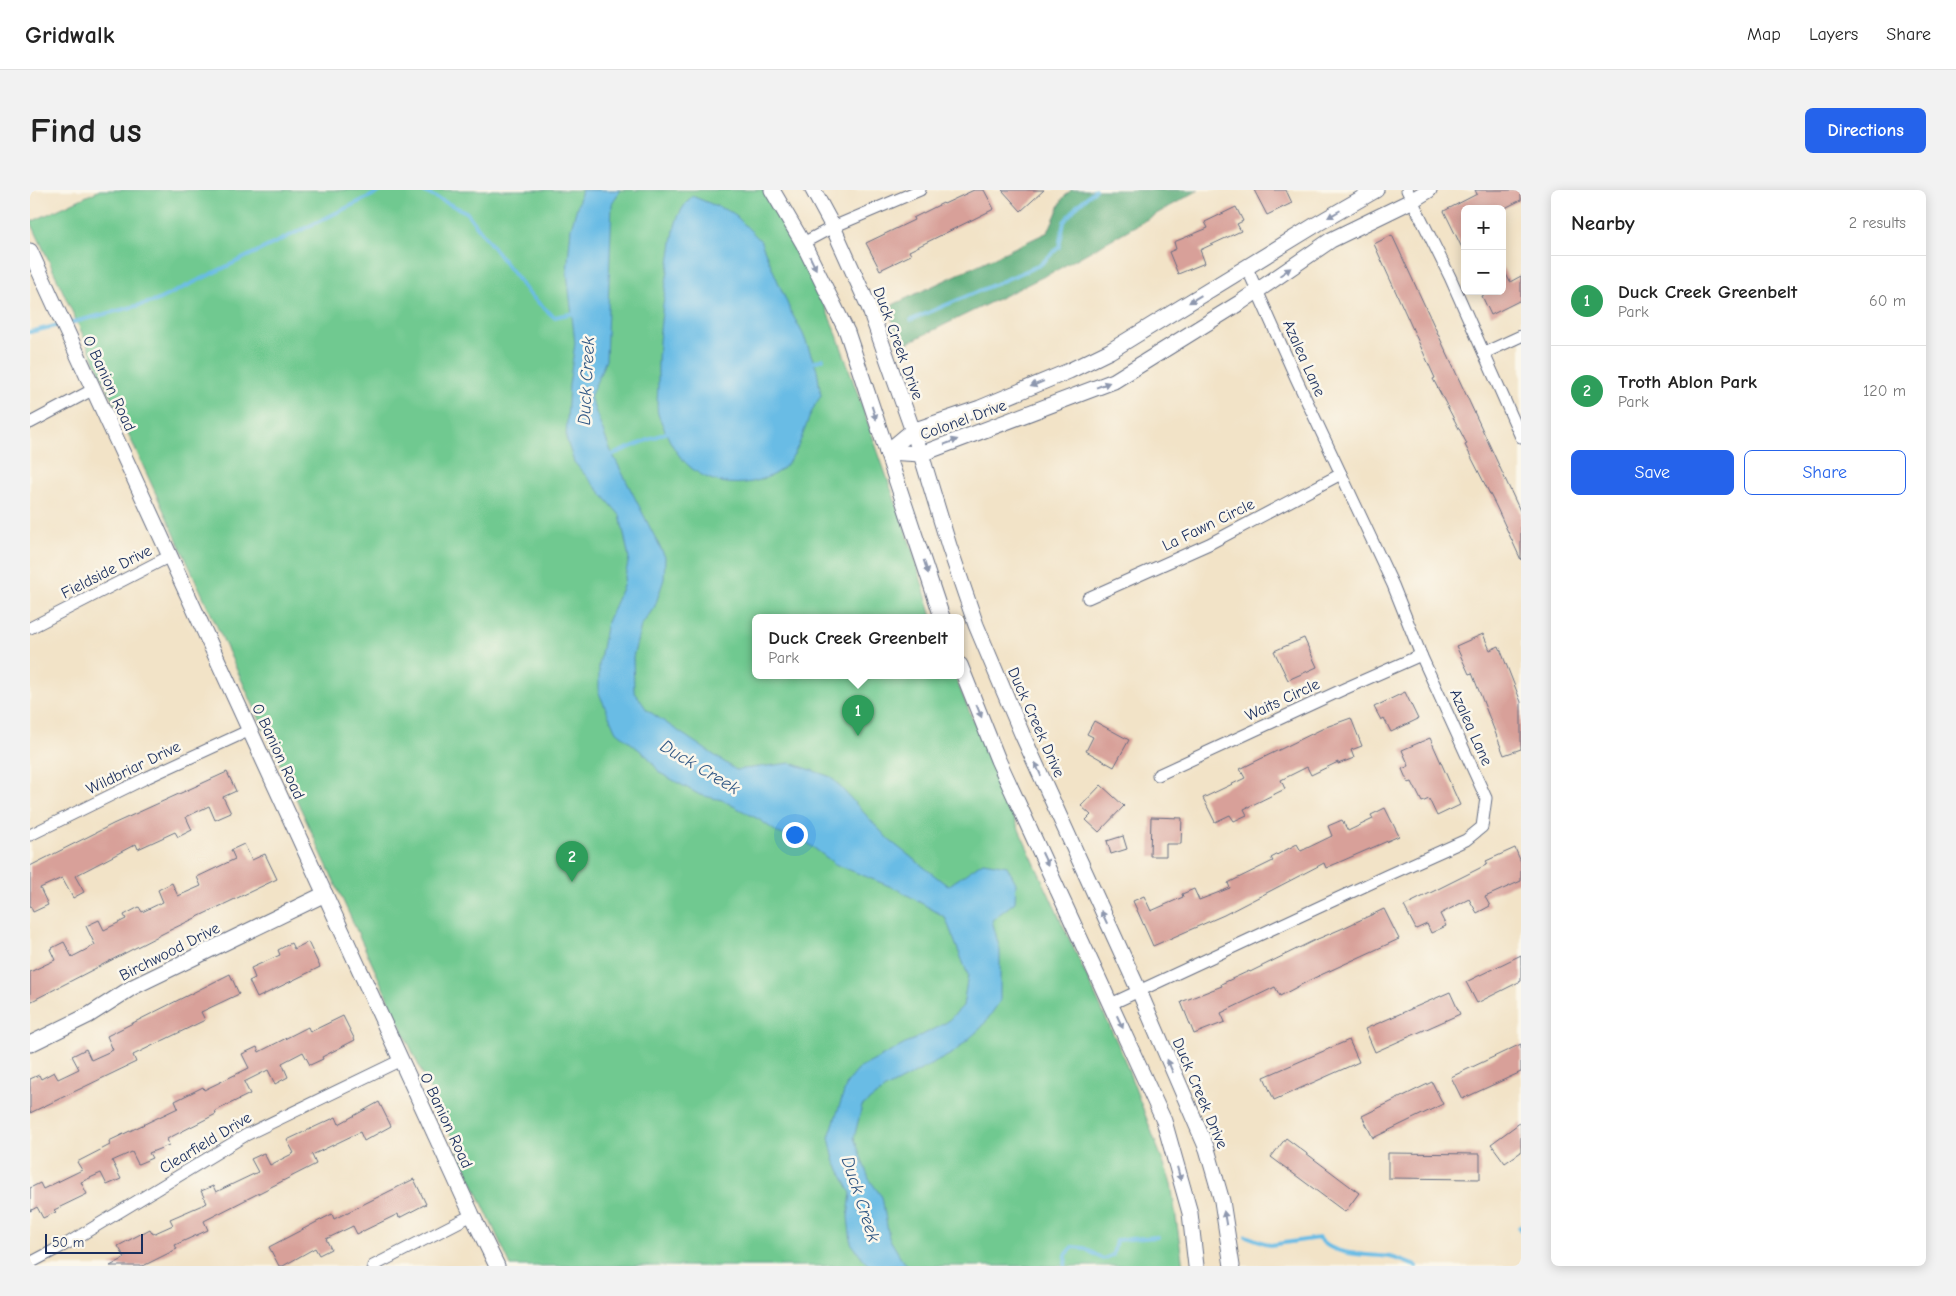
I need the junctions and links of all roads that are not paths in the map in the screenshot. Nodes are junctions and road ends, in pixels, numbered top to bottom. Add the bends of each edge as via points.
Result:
1 (772, 190) edge
2 (813, 190) edge
3 (920, 190) edge
4 (1376, 190) edge
5 (1429, 190) edge
6 (1409, 195) edge
7 (833, 227) junction
8 (803, 243) junction
9 (30, 251) edge
10 (1247, 268) junction
11 (1258, 291) junction
12 (1521, 336) edge
13 (1484, 353) junction
14 (94, 389) junction
15 (30, 423) edge
16 (912, 431) junction
17 (1521, 437) edge
18 (887, 452) junction
19 (921, 454) junction
20 (1340, 474) junction
21 (170, 556) junction
22 (1088, 598) dead end
23 (941, 614) edge
24 (30, 628) edge
25 (1421, 655) junction
26 (964, 675) edge
27 (250, 730) junction
28 (1158, 775) dead end
29 (30, 835) edge
30 (325, 894) junction
31 (1139, 991) junction
32 (1111, 1004) junction
33 (30, 1044) edge
34 (401, 1060) junction
35 (472, 1214) junction
36 (30, 1263) edge
37 (373, 1266) edge
38 (498, 1266) edge
39 (1196, 1266) edge
40 (1232, 1266) edge

1 - 8 street
2 - 7 street, Duck Creek Drive
3 - 7 street
4 -> 10 street, Colonel Drive
5 - 6 street, Colonel Drive
11 -> 6 street, Colonel Drive via 1331,240
6 - 13 street
7 - 8 street
7 - 16 street, Duck Creek Drive via 869,308
8 -> 18 street via 847,332
9 - 14 street, O Banion Road
10 - 11 street, Azalea Lane
10 -> 16 street, Colonel Drive via 1110,351 1069,371 980,408
19 -> 11 street, Colonel Drive via 1114,381
11 - 20 street, Azalea Lane
12 - 13 street
13 - 17 street
14 - 15 street
14 - 21 street, O Banion Road
16 - 18 street, Colonel Drive
16 - 19 street, Duck Creek Drive
18 - 19 street, Colonel Drive
18 -> 23 street
31 -> 19 street, Duck Creek Drive via 976,625
20 - 22 street, La Fawn Circle via 1209,544
20 - 25 street, Azalea Lane via 1393,585
21 - 24 street, Fieldside Drive
21 - 27 street, O Banion Road
25 - 28 street, Waits Circle
25 - 31 street, Azalea Lane via 1486,798 1482,827 1466,840
26 -> 32 street via 998,760
27 - 29 street, Wildbriar Drive
27 - 30 street, O Banion Road
30 - 33 street, Birchwood Drive via 133,987 88,1015
30 - 34 street, O Banion Road
31 - 32 street, Azalea Lane
40 -> 31 street, Duck Creek Drive via 1222,1201 1207,1149
32 -> 39 street via 1164,1121 1190,1213
34 - 35 street, O Banion Road
34 - 36 street, Clearfield Drive via 246,1135
35 - 37 street
35 - 38 street, O Banion Road

